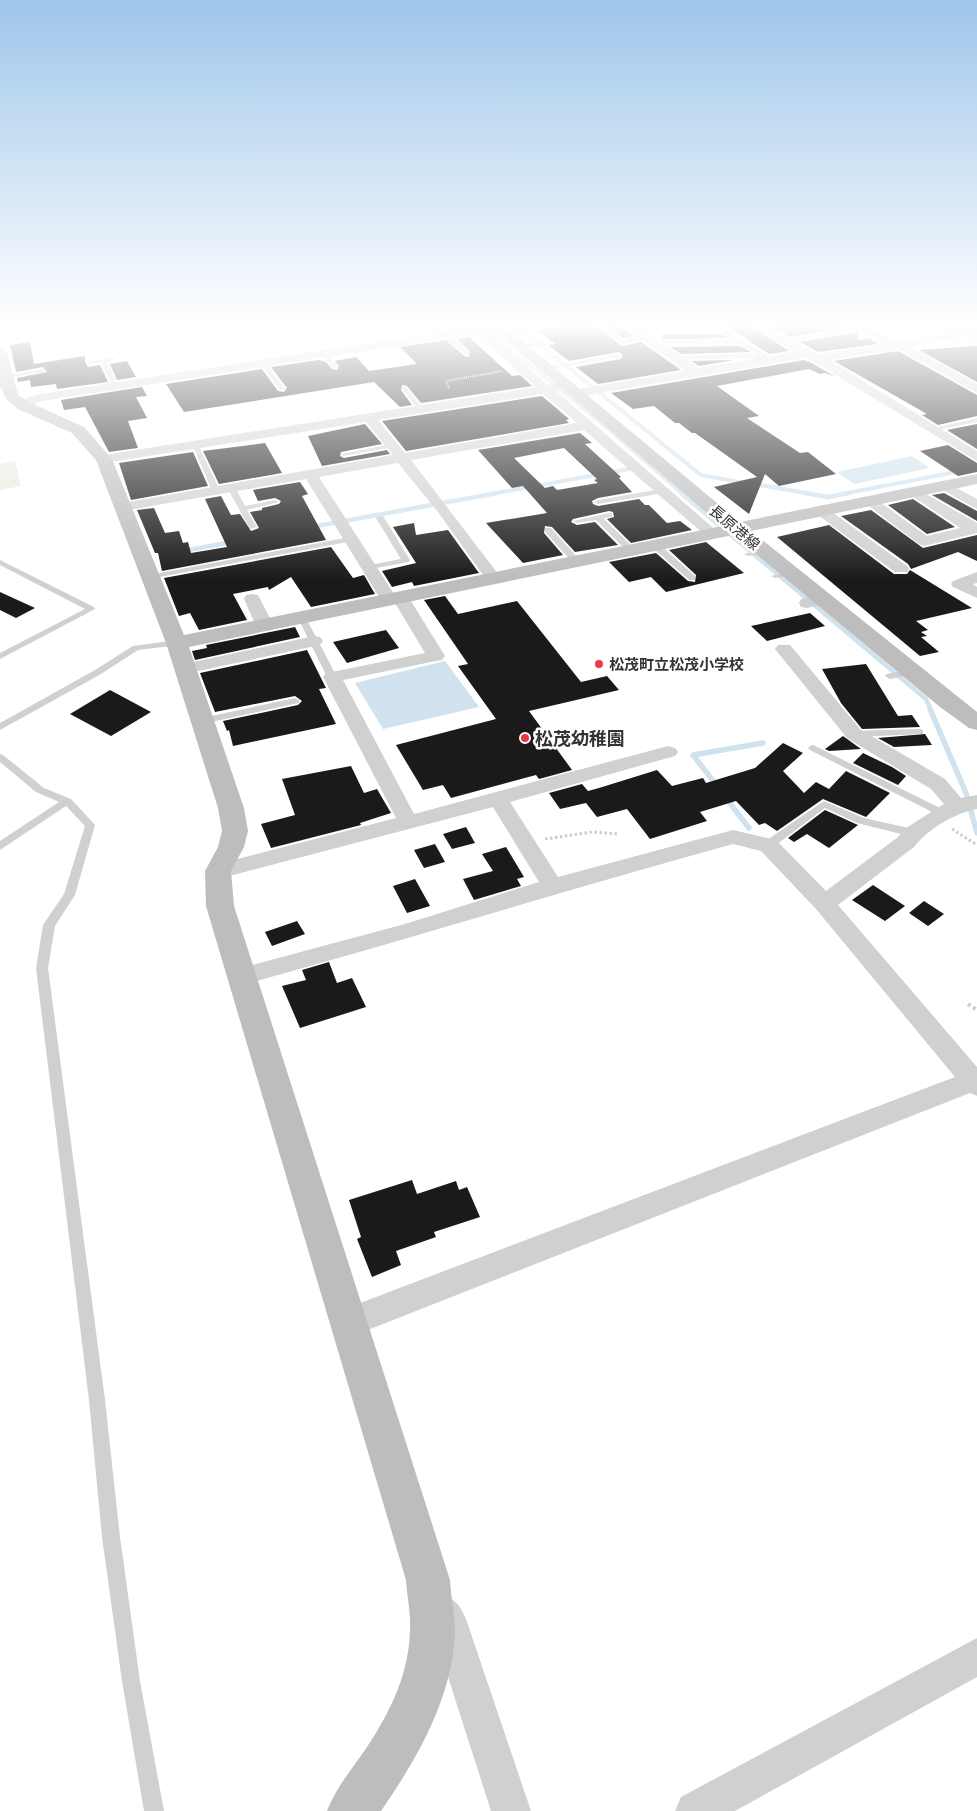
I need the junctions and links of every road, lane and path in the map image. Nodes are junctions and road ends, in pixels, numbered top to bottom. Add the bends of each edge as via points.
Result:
1 (35, 411) edge
2 (411, 411) edge
3 (572, 411) edge
4 (595, 411) edge
5 (902, 411) edge
6 (369, 417) junction
7 (977, 420) edge
8 (589, 426) junction
9 (933, 429) junction
10 (194, 444) junction
11 (392, 446) junction
12 (344, 454) dead end
13 (977, 456) edge
14 (104, 459) junction
15 (402, 459) junction
16 (311, 475) junction
17 (977, 479) edge
18 (944, 485) junction
19 (232, 489) junction
20 (914, 491) junction
21 (216, 492) junction
22 (661, 492) junction
23 (868, 500) junction
24 (275, 502) dead end
25 (598, 502) dead end
26 (977, 504) edge
27 (124, 507) junction
28 (245, 508) junction
29 (820, 510) junction
30 (609, 515) dead end
31 (380, 518) dead end
32 (598, 518) junction
33 (577, 521) dead end
34 (253, 527) dead end
35 (974, 528) edge
36 (548, 530) dead end
37 (724, 531) junction
38 (350, 539) junction
39 (655, 545) junction
40 (631, 550) junction
41 (576, 561) junction
42 (0, 562) edge
43 (368, 568) junction
44 (901, 569) dead end
45 (149, 577) junction
46 (977, 577) edge
47 (692, 578) dead end
48 (494, 579) junction
49 (977, 593) edge
50 (252, 599) dead end
51 (394, 599) junction
52 (302, 618) junction
53 (265, 626) junction
54 (314, 641) junction
55 (784, 649) dead end
56 (0, 656) edge
57 (180, 656) junction
58 (911, 672) junction
59 (890, 676) dead end
60 (332, 677) junction
61 (295, 701) dead end
62 (0, 714) edge
63 (10, 720) junction
64 (202, 721) junction
65 (977, 723) edge
66 (0, 726) edge
67 (920, 732) dead end
68 (854, 734) junction
69 (812, 748) dead end
70 (668, 752) dead end
71 (0, 757) edge
72 (498, 799) junction
73 (67, 801) junction
74 (977, 802) edge
75 (945, 813) junction
76 (409, 823) junction
77 (913, 833) junction
78 (619, 834) dead end
79 (526, 844) junction
80 (768, 845) junction
81 (977, 845) edge
82 (0, 846) edge
83 (218, 871) junction
84 (553, 886) junction
85 (824, 903) junction
86 (242, 976) junction
87 (968, 1004) dead end
88 (977, 1010) edge
89 (975, 1083) edge
90 (350, 1322) junction
91 (429, 1598) junction
92 (977, 1657) edge
93 (154, 1811) edge
94 (351, 1811) edge
95 (511, 1811) edge
96 (695, 1811) edge

1 - 14 street via 78,430 94,444
2 - 6 street
3 - 8 street
4 - 37 street, 長原港線
5 - 9 street
6 - 10 street
6 - 11 street
7 - 9 lane
8 - 15 street
8 - 22 street
9 - 13 street
10 - 14 street
10 - 21 lane
11 - 12 lane
11 - 15 street
14 - 27 street
15 - 16 street
15 - 48 street
16 - 19 street
16 - 38 street
17 - 18 street
18 - 20 street
18 - 26 street
19 - 21 street
19 - 28 lane
20 - 23 street
20 - 35 street
21 - 27 street
22 - 25 lane
22 - 37 street
23 - 29 street
23 - 35 street via 924,541
24 - 28 lane
27 - 45 street
28 - 34 lane
29 - 37 street
29 - 44 street
30 - 32 lane
31 - 43 lane via 406,560
32 - 33 lane
32 - 40 lane
36 - 41 lane
37 - 39 street
37 - 58 street, 長原港線
38 - 43 street
38 - 45 lane
39 - 40 street
39 - 47 lane
40 - 41 street
41 - 48 street
42 - 56 lane via 91,609
43 - 51 street
45 - 57 street
46 - 49 street via 959,584
48 - 51 street
50 - 53 street
51 - 52 street
51 - 60 street via 436,656
52 - 53 street
52 - 54 lane
53 - 57 street
54 - 57 street
54 - 60 lane
55 - 68 street
57 - 63 lane via 136,648
57 - 64 street
58 - 59 lane
58 - 65 street, 長原港線
60 - 76 street
61 - 64 lane
62 - 63 lane
63 - 66 lane
64 - 83 street via 231,808 235,831 231,847
67 - 68 lane
68 - 75 street via 938,784
69 - 75 lane
70 - 72 street
71 - 73 lane via 40,790
72 - 76 street
72 - 79 street
73 - 82 lane
73 - 93 lane via 90,826 69,895 49,925 42,968 97,1400 111,1537 131,1681
74 - 75 street
75 - 77 street
75 - 81 path
76 - 83 street
77 - 80 lane via 861,821 824,804
77 - 85 street via 854,883
78 - 79 path via 592,832
79 - 84 street
80 - 84 street via 733,837
80 - 85 street
83 - 86 street via 220,906
84 - 86 street via 405,932
85 - 89 street
86 - 90 street
87 - 88 path
89 - 90 street
90 - 91 street via 428,1580
91 - 94 street via 432,1637 422,1692 395,1750
91 - 95 street via 448,1619
92 - 96 street

